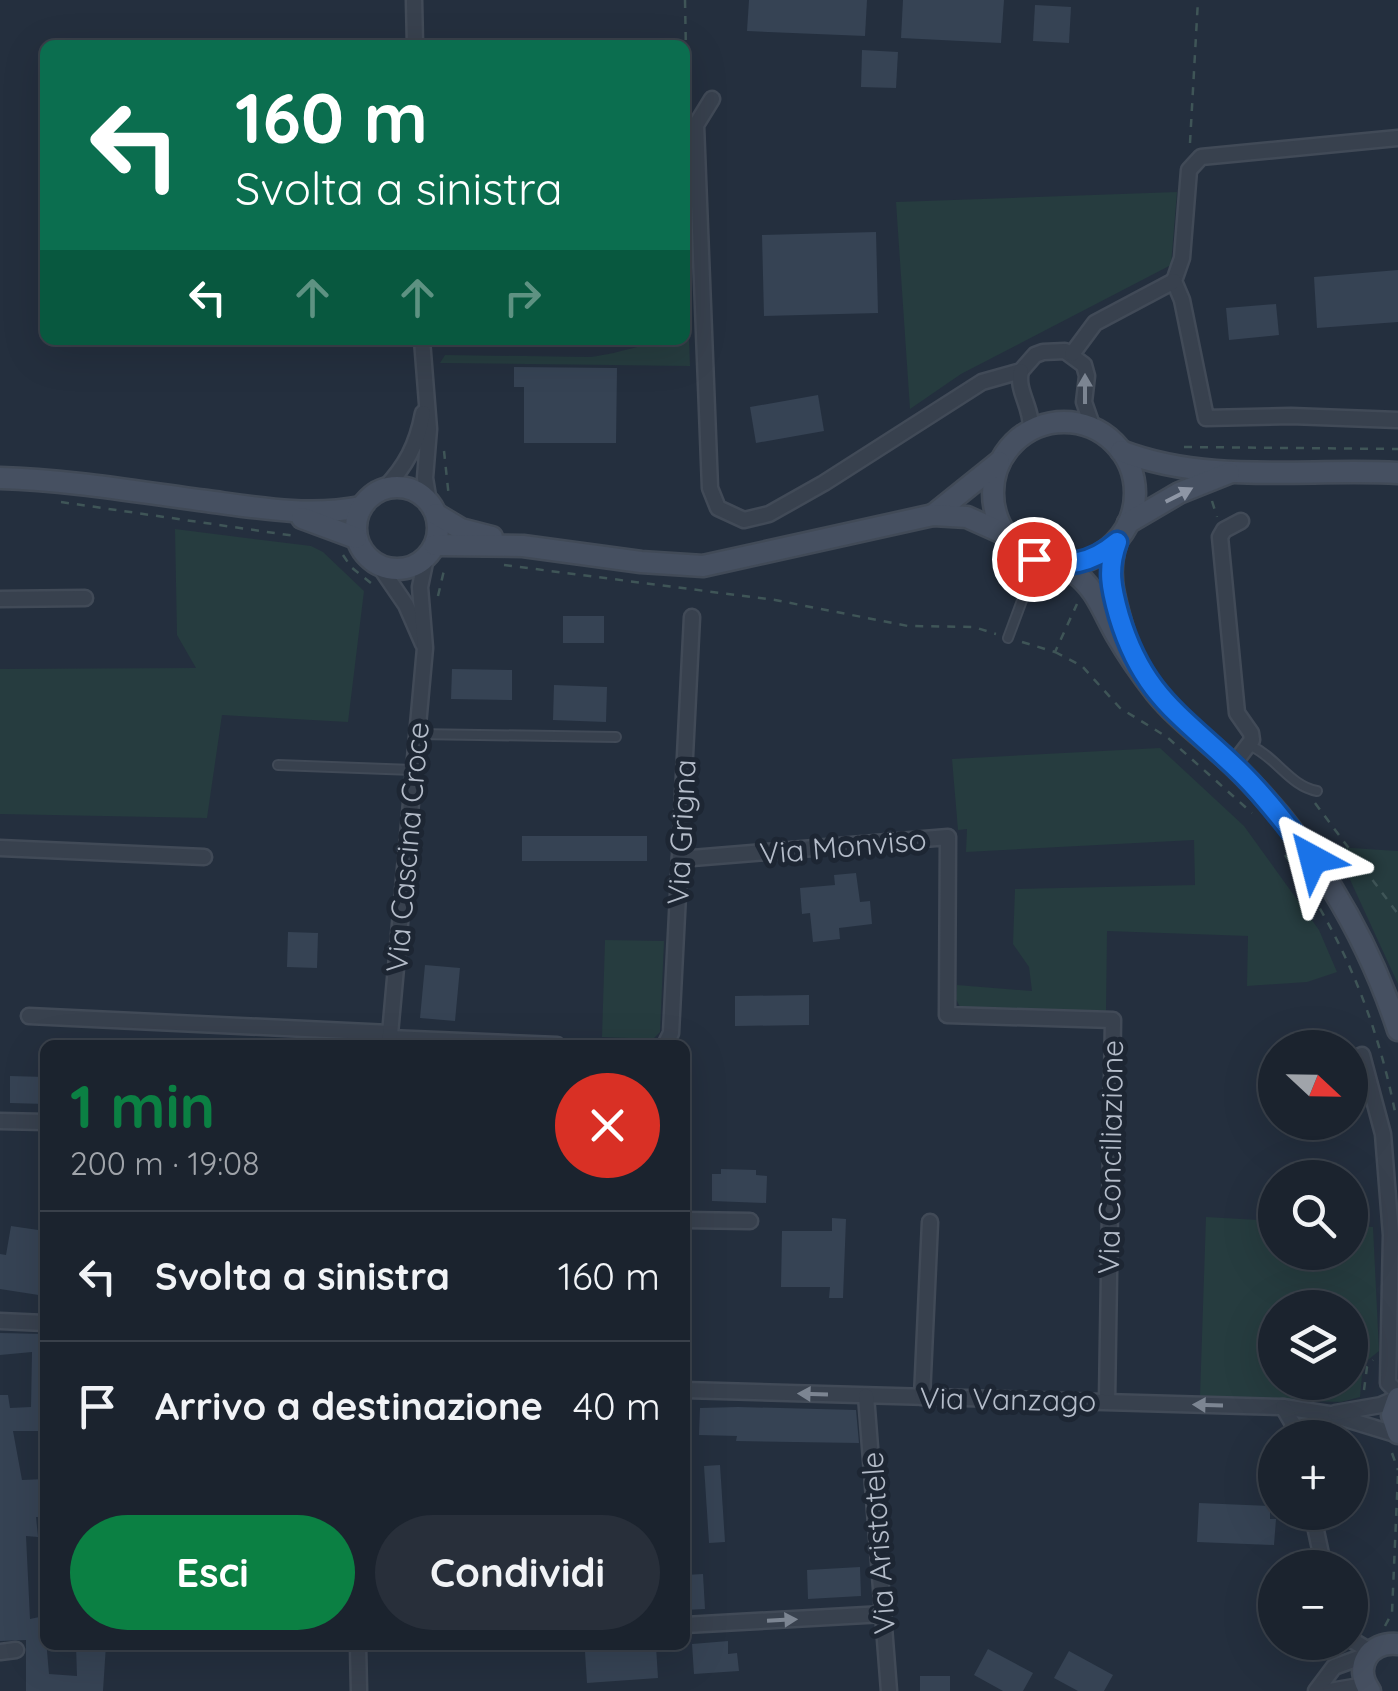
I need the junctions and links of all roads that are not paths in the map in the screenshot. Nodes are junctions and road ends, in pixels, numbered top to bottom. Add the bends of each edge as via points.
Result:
1 (414, 0) edge
2 (415, 40) edge
3 (712, 99) dead end
4 (1398, 138) edge
5 (1174, 281) junction
6 (422, 345) edge
7 (1072, 354) junction
8 (1021, 372) junction
9 (994, 378) junction
10 (1021, 390) junction
11 (424, 402) junction
12 (1398, 420) edge
13 (1093, 428) junction
14 (1031, 430) junction
15 (1121, 451) junction
16 (1000, 460) junction
17 (0, 467) edge
18 (1232, 472) junction
19 (1398, 473) edge
20 (0, 478) edge
21 (48, 479) junction
22 (384, 489) junction
23 (438, 505) junction
24 (361, 507) junction
25 (281, 511) junction
26 (933, 515) junction
27 (1242, 521) dead end
28 (1123, 532) junction
29 (1005, 534) junction
30 (356, 538) junction
31 (523, 546) junction
32 (430, 551) junction
33 (1043, 562) junction
34 (380, 566) junction
35 (86, 598) dead end
36 (0, 599) edge
37 (692, 616) dead end
38 (1008, 638) dead end
39 (425, 648) junction
40 (1136, 664) junction
41 (417, 734) junction
42 (616, 737) dead end
43 (1250, 746) junction
44 (278, 765) dead end
45 (1233, 765) junction
46 (414, 770) junction
47 (1317, 792) dead end
48 (0, 848) edge
49 (204, 857) dead end
50 (680, 859) junction
51 (29, 1016) dead end
52 (947, 1016) joint
53 (1398, 1030) edge
54 (389, 1039) edge
55 (417, 1040) edge
56 (667, 1040) edge
57 (1368, 1077) edge
58 (0, 1121) edge
59 (40, 1122) edge
60 (690, 1220) edge
61 (750, 1221) dead end
62 (930, 1222) dead end
63 (0, 1321) edge
64 (40, 1323) edge
65 (690, 1390) edge
66 (866, 1396) junction
67 (1398, 1396) edge
68 (922, 1397) junction
69 (1107, 1400) junction
70 (1283, 1408) junction
71 (1304, 1413) junction
72 (1330, 1414) junction
73 (1289, 1420) edge
74 (1300, 1420) edge
75 (1398, 1434) edge
76 (884, 1614) junction
77 (690, 1625) edge
78 (1386, 1634) edge
79 (358, 1650) edge
80 (1367, 1688) edge
81 (359, 1691) edge
82 (889, 1691) edge
83 (1316, 1691) edge
84 (1330, 1691) edge

1 - 2 street
3 - 9 street via 696,125 710,488 718,508 744,520 769,514
4 - 5 street via 1200,157 1189,170
5 - 7 street via 1095,323
5 - 12 street via 1206,418
6 - 11 street
7 - 8 street via 1043,352
13 -> 7 street via 1084,402 1084,365
8 - 9 street
8 - 10 street
9 - 10 street
10 - 14 street via 1031,408
11 - 22 street via 414,448
11 - 23 street via 426,478
13 - 14 street via 1057,422
13 - 15 street
14 - 16 street
15 - 18 street
15 - 28 street via 1135,486
16 - 26 street
16 - 29 street via 992,498
17 - 21 street
18 - 19 street
28 -> 18 street via 1180,493
20 - 21 street
21 - 25 street
22 - 23 street via 408,488
22 - 24 street
23 - 31 street via 461,528
23 - 32 street via 438,535
24 - 25 street
24 - 30 street
25 - 30 street
26 - 29 street via 967,517
26 - 31 street via 702,566
27 - 43 street via 1224,530 1220,553 1237,712 1251,733
28 - 33 street via 1088,561
28 - 40 street via 1109,562 1111,587
29 - 33 street
30 - 34 street
31 - 32 street
32 - 34 street via 404,569
32 - 39 street, Via Cascina Croce via 420,587
33 - 38 lane via 1033,571
33 - 40 street via 1075,573
34 - 39 street, Via Cascina Croce
35 - 36 street
37 - 50 street, Via Grigna
39 - 41 street, Via Cascina Croce
40 - 45 street via 1176,715
41 - 42 lane
41 - 46 street, Via Cascina Croce
43 - 45 street
43 - 47 lane
44 - 46 lane
45 - 53 street via 1313,859 1355,926
46 - 54 street, Via Cascina Croce
48 - 49 street
50 - 52 street, Via Monviso via 948,837
50 - 56 street, Via Grigna
51 - 54 street
52 - 69 street, Via Conciliazione via 1113,1020
54 - 55 street
57 - 67 street via 1384,1134 1391,1235 1388,1383
58 - 59 street
60 - 61 street
62 - 68 street
63 - 64 street
66 -> 65 street, Via Vanzago
66 - 68 street, Via Vanzago
66 - 76 street, Via Aristotele
67 - 72 street, Via Vanzago
67 - 75 street via 1392,1414
68 - 69 street, Via Vanzago
70 -> 69 street, Via Vanzago
70 - 71 street, Via Vanzago
70 - 73 street
71 - 72 street, Via Vanzago
71 - 74 street
72 - 75 street, Via Vanzago
77 -> 76 street
76 - 82 street, Via Aristotele
78 - 80 street via 1362,1670
78 - 83 street via 1334,1668
79 - 81 street
80 - 84 street

